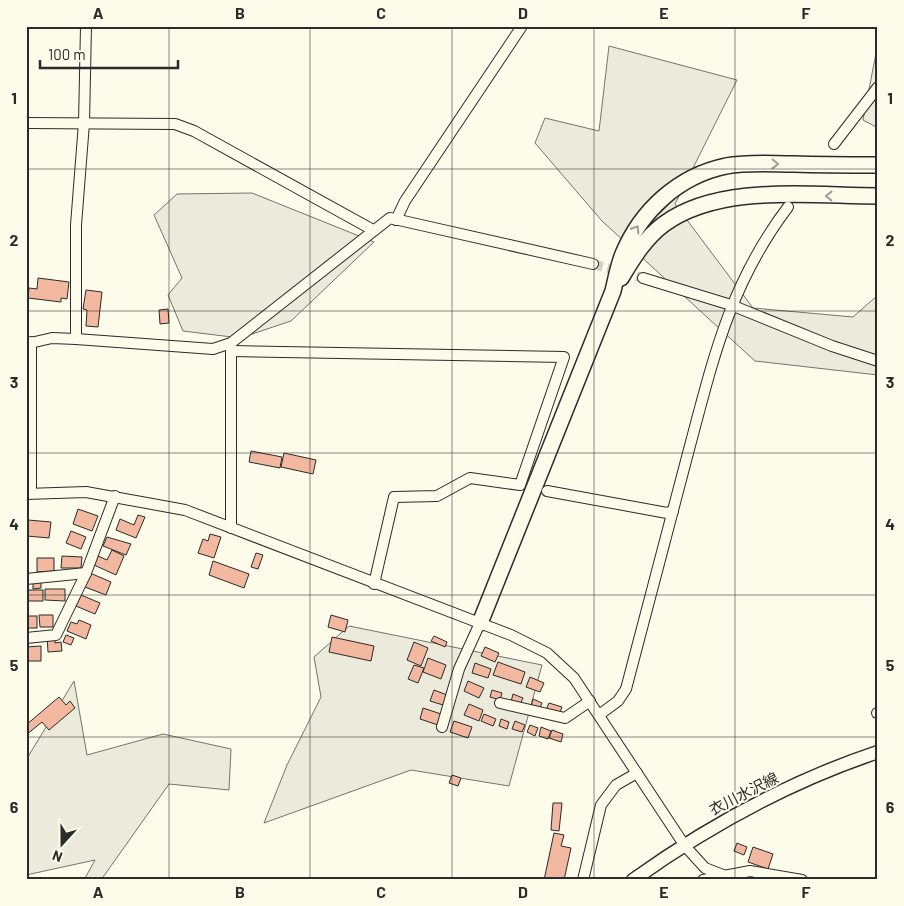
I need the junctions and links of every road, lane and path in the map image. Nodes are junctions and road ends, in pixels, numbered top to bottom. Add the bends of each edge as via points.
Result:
1 (86, 26) edge
2 (522, 26) edge
3 (878, 87) edge
4 (26, 123) edge
5 (84, 123) junction
6 (834, 144) dead end
7 (878, 164) edge
8 (878, 196) edge
9 (788, 206) dead end
10 (396, 220) junction
11 (373, 230) junction
12 (593, 264) tunnel mouth
13 (643, 278) tunnel mouth
14 (613, 291) junction
15 (731, 305) junction
16 (76, 339) junction
17 (29, 343) edge
18 (232, 347) junction
19 (878, 361) edge
20 (547, 491) dead end
21 (29, 493) edge
22 (115, 496) junction
23 (673, 511) junction
24 (231, 528) junction
25 (86, 573) junction
26 (26, 578) edge
27 (374, 584) junction
28 (480, 623) junction
29 (26, 638) edge
30 (590, 701) junction
31 (500, 704) dead end
32 (599, 715) junction
33 (442, 727) dead end
34 (878, 752) edge
35 (637, 773) junction
36 (685, 846) junction
37 (723, 875) junction
38 (583, 880) edge
39 (633, 880) edge
40 (703, 880) edge
41 (802, 880) edge

1 - 5 street
2 - 10 street via 405,201
3 - 6 street
4 - 5 street
5 - 11 street via 175,124 194,131
5 - 16 street via 76,226
14 -> 7 highway via 622,256 645,215 662,197 700,175 725,166 748,164
8 -> 14 highway via 757,195 706,203 664,224 646,241
9 - 15 street via 759,248
10 - 11 street via 390,218
10 - 12 street
11 - 18 street
13 - 15 street
14 - 28 highway
15 - 19 street
15 - 23 street via 719,336
16 - 17 street via 52,338
16 - 18 street via 213,349
17 - 21 street
18 - 24 street
18 - 27 street via 564,357 520,485 470,478 437,496 394,497
20 - 23 street via 667,513
21 - 22 street via 86,492
22 - 24 street via 185,510
22 - 25 street
23 - 32 street via 626,688 618,701
24 - 27 street
25 - 26 street
25 - 29 street via 56,635
27 - 28 street
28 - 30 street via 547,653 574,678
28 - 33 street via 459,669
30 - 31 street via 565,718
30 - 32 street
32 - 35 street
34 - 36 main road, 衣川水沢線 via 827,771 760,803
35 - 36 street
35 - 38 street via 616,785 601,805
36 - 37 street via 705,868
36 - 39 main road, 衣川水沢線
37 - 40 street
37 - 41 street via 758,871

